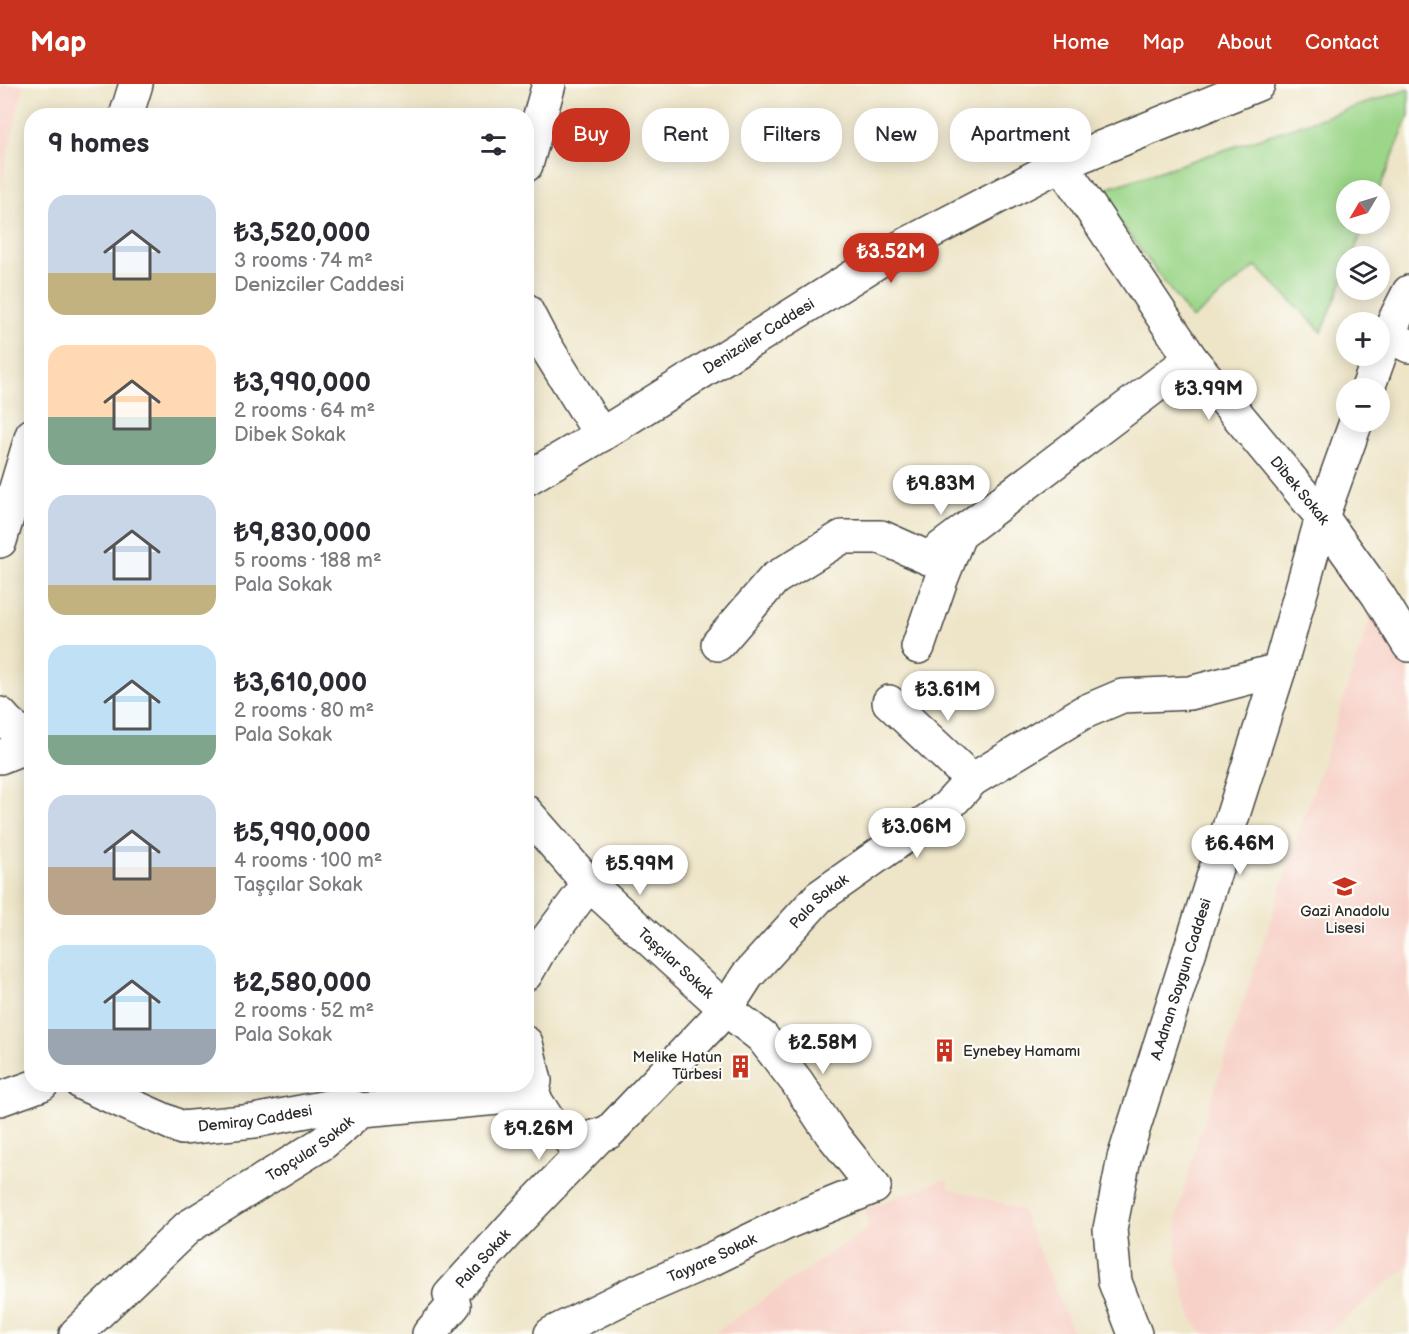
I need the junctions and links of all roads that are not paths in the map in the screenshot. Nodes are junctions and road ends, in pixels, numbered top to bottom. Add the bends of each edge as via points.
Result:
1 (136, 84) edge
2 (549, 84) edge
3 (1258, 84) edge
4 (128, 108) edge
5 (534, 137) edge
6 (1061, 164) junction
7 (1409, 292) edge
8 (534, 325) edge
9 (1398, 341) edge
10 (1191, 359) junction
11 (1374, 378) edge
12 (1352, 432) edge
13 (601, 435) junction
14 (24, 462) edge
15 (534, 474) edge
16 (1322, 517) junction
17 (960, 534) junction
18 (0, 542) edge
19 (718, 644) dead end
20 (1409, 645) edge
21 (918, 647) dead end
22 (1279, 670) junction
23 (889, 702) dead end
24 (0, 714) edge
25 (24, 735) edge
26 (24, 747) edge
27 (0, 757) edge
28 (972, 780) junction
29 (534, 821) edge
30 (588, 884) junction
31 (534, 960) edge
32 (726, 1009) junction
33 (24, 1090) edge
34 (102, 1092) edge
35 (533, 1092) edge
36 (532, 1095) junction
37 (0, 1099) edge
38 (362, 1110) junction
39 (603, 1135) junction
40 (874, 1187) joint
41 (441, 1330) edge
42 (76, 1334) edge
43 (551, 1334) edge
44 (1135, 1334) edge

1 - 4 street
2 - 5 street
3 - 6 street, Denizciler Caddesi
6 - 10 street, Dibek Sokak
6 - 13 street, Denizciler Caddesi via 896,250
7 - 9 street
8 - 13 street
9 - 11 street
10 - 16 street, Dibek Sokak
10 - 17 street
12 - 16 street, A.Adnan Saygun Caddesi
13 - 15 street, Denizciler Caddesi
14 - 18 street
16 - 20 street, Dibek Sokak
16 - 22 street, A.Adnan Saygun Caddesi
17 - 19 street via 928,558 881,537 842,537 774,579
17 - 21 street
22 - 28 street, Pala Sokak via 1190,693 1122,696 1082,713
22 - 44 street, A.Adnan Saygun Caddesi via 1124,1158 1110,1229 1115,1282
23 - 28 street
24 - 25 street
26 - 27 street
28 - 32 street, Pala Sokak via 947,807 819,897 747,975
29 - 30 street, Taşçılar Sokak
30 - 31 street
30 - 32 street, Taşçılar Sokak
32 - 39 street, Pala Sokak
32 - 40 street, Taşçılar Sokak via 762,1037
33 - 37 street
34 - 38 street, Demiray Caddesi via 182,1128 254,1122 343,1104
35 - 36 street
36 - 38 street, Topçular Sokak
36 - 39 street via 550,1122 575,1143
38 - 42 street, Topçular Sokak via 323,1143 188,1227
39 - 41 street, Pala Sokak via 450,1295 454,1305
40 - 43 street, Tayyare Sokak via 790,1221

